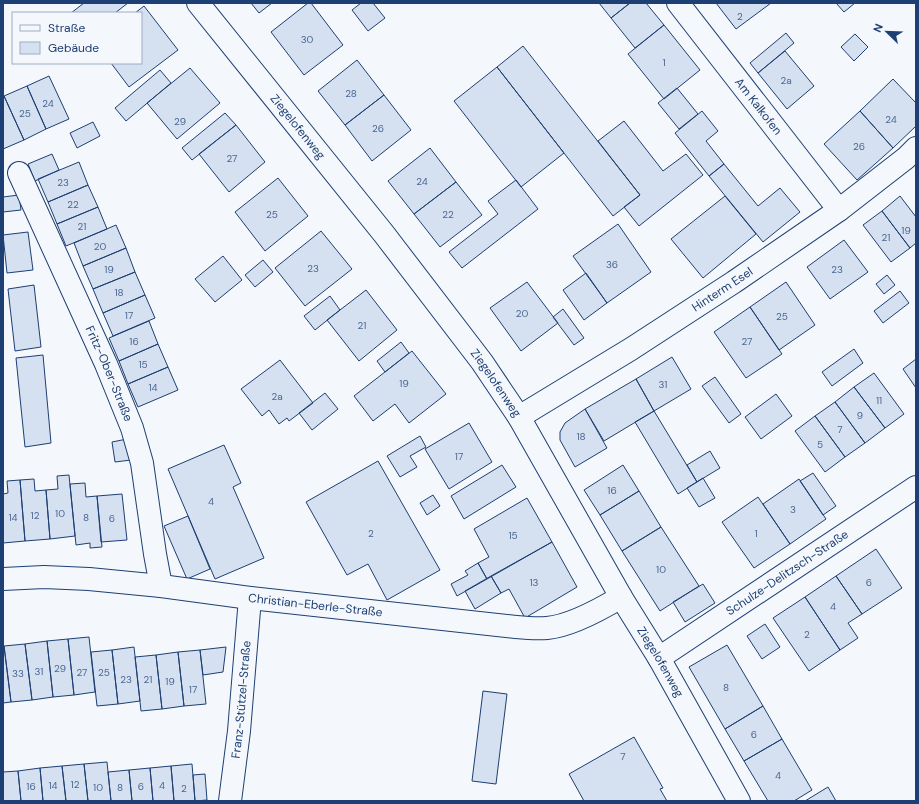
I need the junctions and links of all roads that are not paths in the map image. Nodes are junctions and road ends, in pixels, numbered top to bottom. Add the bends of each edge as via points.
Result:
1 (198, 3) edge
2 (678, 3) edge
3 (912, 159) edge
4 (19, 173) dead end
5 (839, 210) junction
6 (519, 417) junction
7 (916, 487) edge
8 (3, 579) edge
9 (161, 586) junction
10 (621, 597) junction
11 (250, 598) junction
12 (659, 658) junction
13 (230, 801) edge
14 (739, 801) edge

1 - 6 street, Ziegelofenweg via 438,304
2 - 5 street, Am Kalkofen
3 - 5 street, Hinterm Esel
4 - 9 street, Fritz-Ober-Straße via 106,364 132,428 142,463
5 - 6 street, Hinterm Esel via 638,345
6 - 10 street, Ziegelofenweg
7 - 12 street, Schulze-Delitzsch-Straße
8 - 9 street, Christian-Eberle-Straße via 44,577
9 - 11 street, Christian-Eberle-Straße
10 - 11 street, Christian-Eberle-Straße via 599,610 548,628 516,627
10 - 12 street, Ziegelofenweg
11 - 13 street, Franz-Stützel-Straße via 239,731
12 - 14 street, Ziegelofenweg

